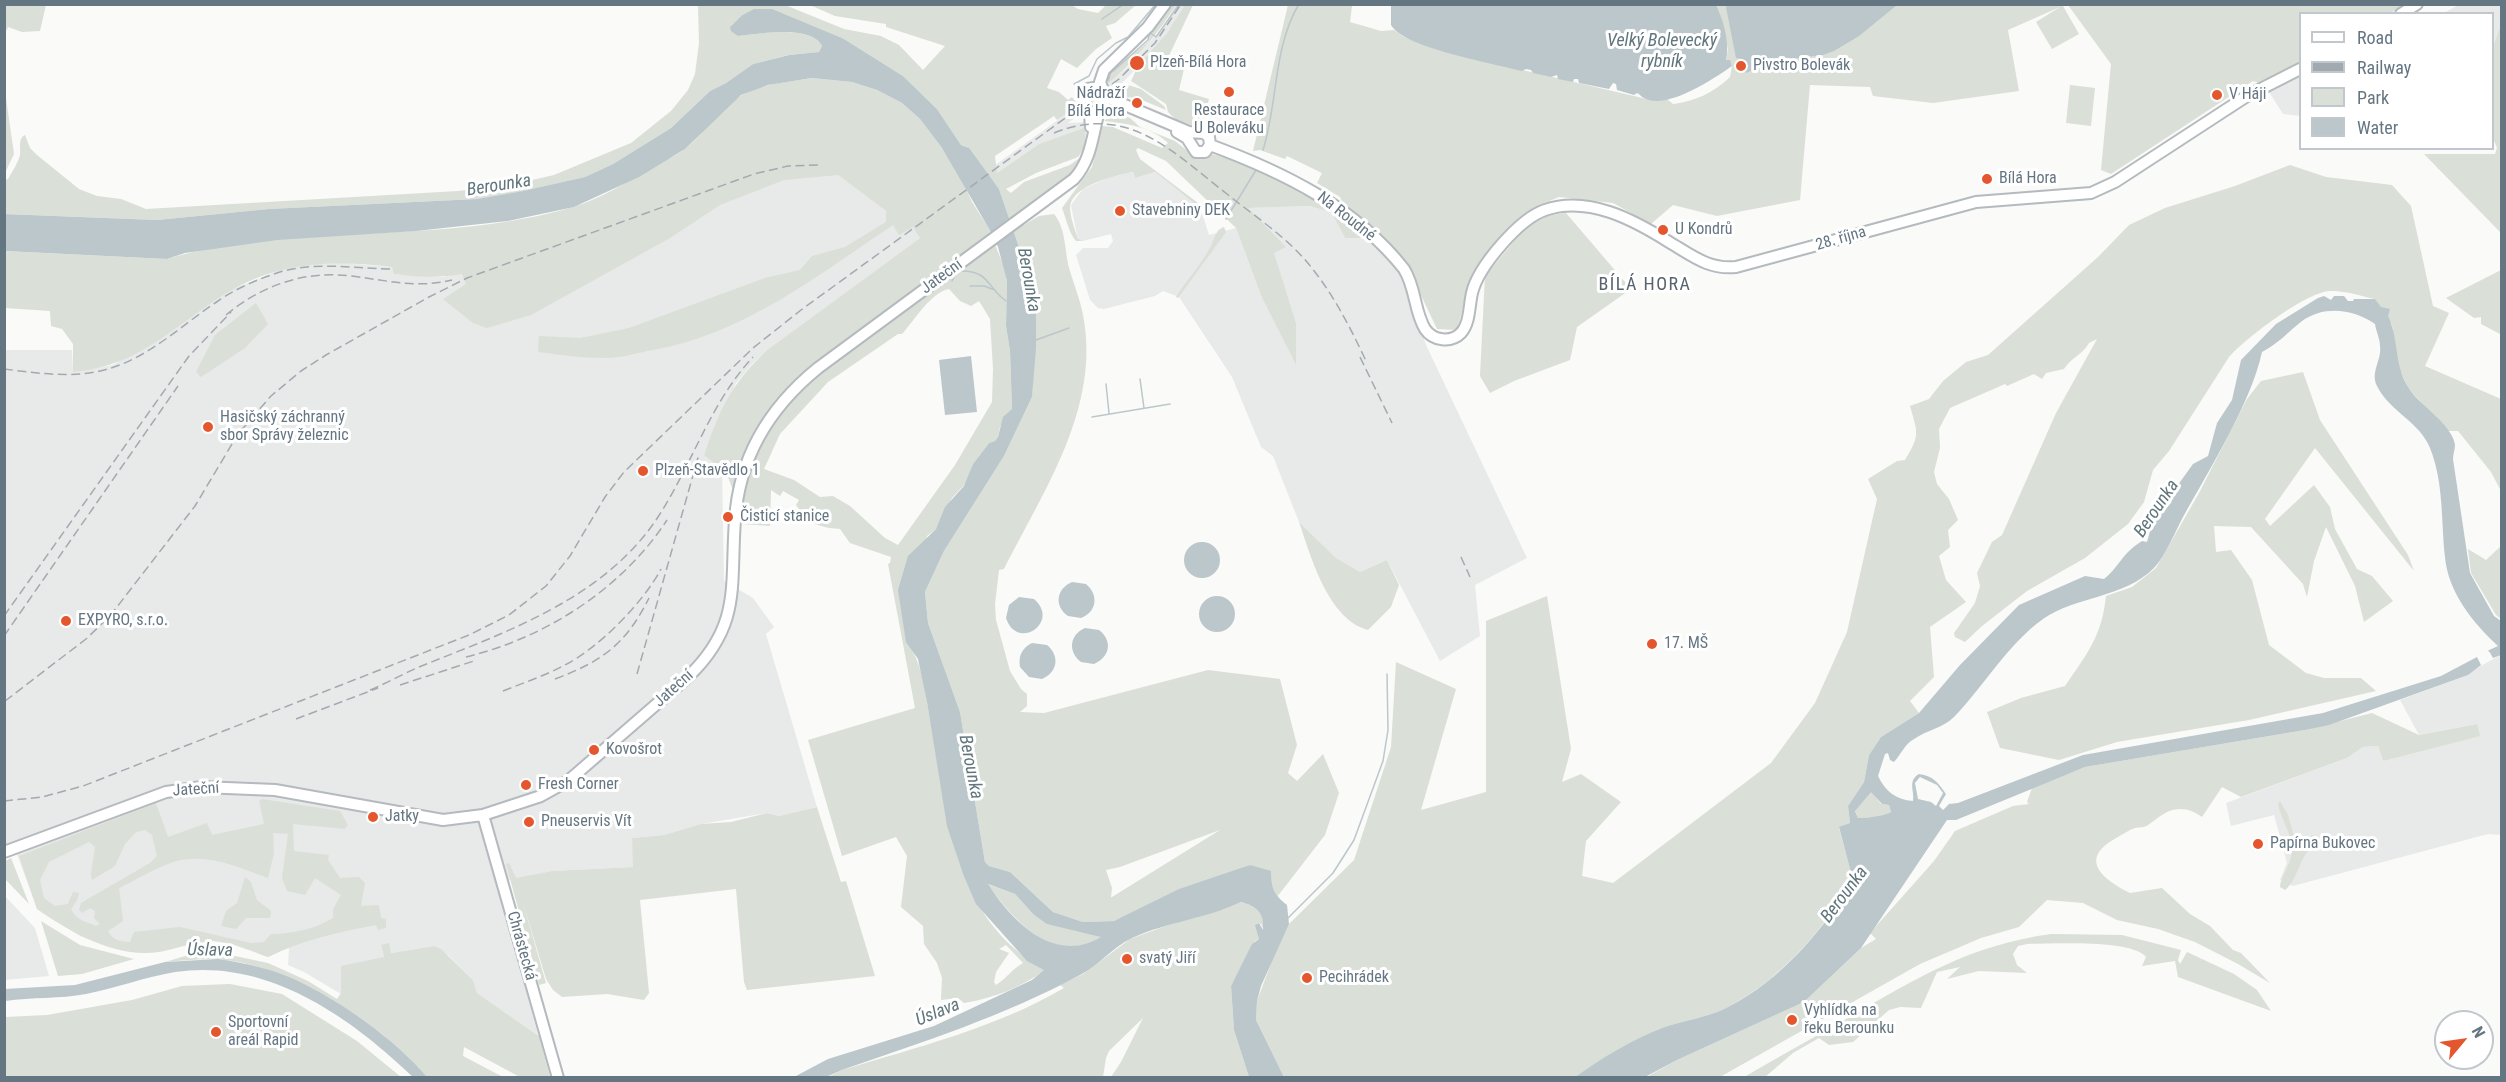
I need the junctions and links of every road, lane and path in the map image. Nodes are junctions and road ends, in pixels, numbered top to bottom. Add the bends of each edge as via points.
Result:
1 (1165, 4) edge
2 (2417, 4) edge
3 (2404, 12) edge
4 (1120, 53) junction
5 (2299, 70) edge
6 (1090, 87) junction
7 (1104, 91) junction
8 (1086, 105) junction
9 (1100, 108) junction
10 (1196, 133) junction
11 (1190, 143) junction
12 (1210, 145) junction
13 (1091, 146) junction
14 (1434, 337) joint
15 (483, 815) junction
16 (4, 852) edge
17 (558, 1077) edge

1 - 4 main road via 1148,27
2 - 3 main road
4 - 6 main road via 1099,69
4 - 7 main road via 1102,73
5 - 14 main road, 28. října via 2247,96 2115,182 2091,193 1977,202 1736,267 1704,263 1649,230 1603,209 1574,205 1544,210 1527,220 1482,270 1461,333 1449,339
6 - 7 main road, Na Roudné
6 - 8 main road via 1083,95
7 - 9 main road via 1106,101
7 - 10 main road, Na Roudné via 1113,100
8 - 9 main road, Na Roudné via 1093,110
8 - 13 main road, Jateční via 1091,119
9 - 11 main road, Na Roudné via 1112,106 1133,113 1180,133
9 - 13 main road, Jateční
10 - 11 main road
10 - 12 main road, Na Roudné via 1208,136
11 - 12 main road, Na Roudné via 1198,153 1207,151
12 - 14 main road, Na Roudné via 1310,189 1345,213 1404,269 1423,324
13 - 15 main road, Jateční via 1077,175 804,379 774,411 748,457 737,500 731,607 723,631 703,662 568,781 541,796
15 - 16 main road, Jateční via 444,820 275,790 202,787 166,792
15 - 17 main road, Chrástecká

